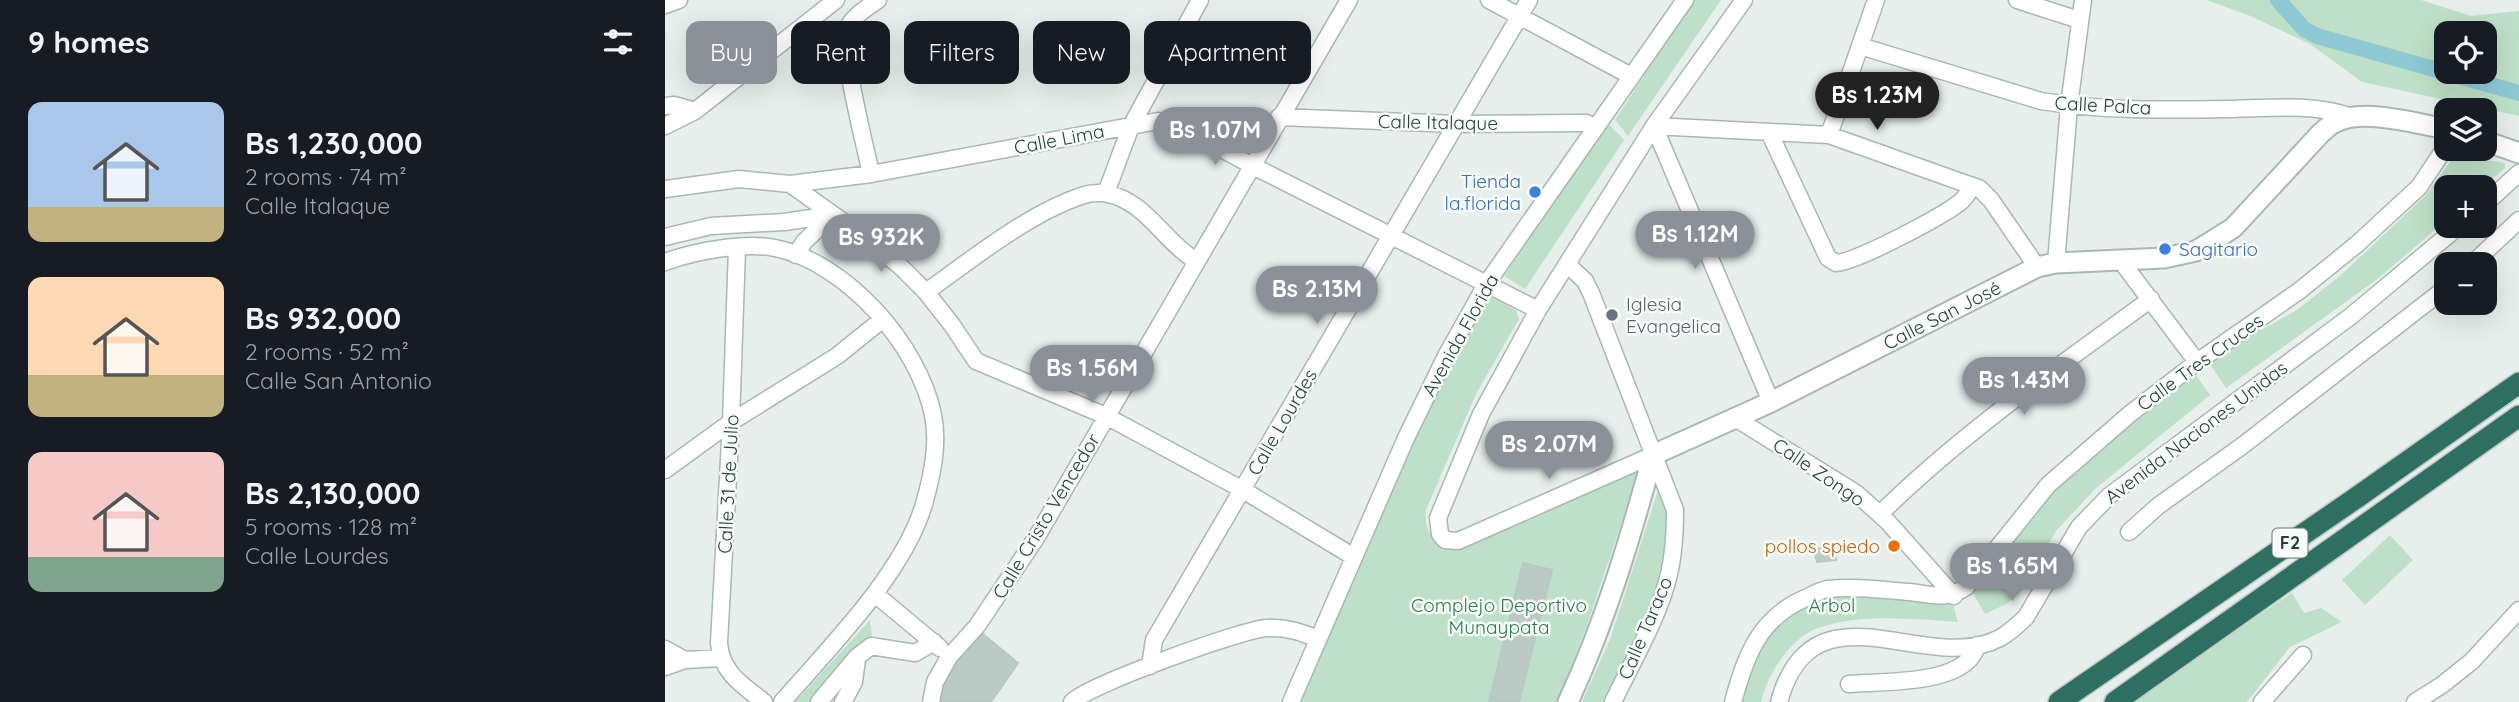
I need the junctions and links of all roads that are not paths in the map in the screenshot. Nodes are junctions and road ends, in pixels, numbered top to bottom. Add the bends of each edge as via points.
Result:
1 (679, 0) edge
2 (836, 0) edge
3 (878, 0) edge
4 (1200, 0) edge
5 (1349, 0) edge
6 (1489, 0) edge
7 (1529, 0) edge
8 (1685, 0) edge
9 (1744, 0) edge
10 (1876, 0) edge
11 (2017, 0) edge
12 (2083, 0) edge
13 (665, 5) edge
14 (1520, 16) junction
15 (2079, 20) junction
16 (1860, 46) junction
17 (1631, 76) junction
18 (665, 106) edge
19 (2069, 106) junction
20 (695, 111) junction
21 (1279, 117) junction
22 (2352, 117) junction
23 (1457, 124) junction
24 (1131, 125) junction
25 (665, 126) edge
26 (1654, 126) junction
27 (2434, 127) edge
28 (1596, 128) junction
29 (1769, 132) junction
30 (1829, 135) junction
31 (2497, 145) edge
32 (2519, 153) edge
33 (2436, 161) edge
34 (1251, 165) junction
35 (2519, 173) edge
36 (871, 174) junction
37 (790, 184) junction
38 (1972, 186) junction
39 (665, 189) edge
40 (1106, 193) junction
41 (2497, 193) edge
42 (832, 215) junction
43 (2519, 220) edge
44 (1392, 236) junction
45 (665, 237) edge
46 (2445, 238) edge
47 (737, 248) junction
48 (2485, 252) edge
49 (796, 255) junction
50 (1196, 261) junction
51 (2122, 261) junction
52 (665, 262) edge
53 (1568, 265) junction
54 (2046, 265) junction
55 (1487, 283) junction
56 (926, 292) junction
57 (2434, 297) edge
58 (2151, 299) junction
59 (1538, 310) junction
60 (883, 318) junction
61 (2197, 362) junction
62 (2519, 383) edge
63 (1771, 402) junction
64 (1106, 416) junction
65 (2519, 416) edge
66 (1735, 418) junction
67 (731, 422) junction
68 (1653, 455) junction
69 (665, 470) edge
70 (1243, 490) junction
71 (1880, 514) junction
72 (2129, 532) dead end
73 (1354, 557) junction
74 (875, 594) junction
75 (1954, 596) junction
76 (2519, 611) edge
77 (1318, 639) junction
78 (934, 642) junction
79 (1977, 645) junction
80 (665, 649) edge
81 (2303, 656) dead end
82 (857, 657) junction
83 (949, 657) junction
84 (720, 658) junction
85 (685, 660) junction
86 (1150, 666) junction
87 (665, 667) edge
88 (1849, 684) dead end
89 (764, 702) edge
90 (782, 702) edge
91 (819, 702) edge
92 (843, 702) edge
93 (931, 702) edge
94 (1072, 702) edge
95 (1291, 702) edge
96 (1568, 702) edge
97 (1613, 702) edge
98 (1733, 702) edge
99 (1779, 702) edge
100 (2059, 702) edge
101 (2115, 702) edge
102 (2262, 702) edge
103 (2416, 702) edge

1 - 13 street
2 - 20 street
3 - 36 street via 851,21 845,33
4 - 24 street
5 - 21 street, Calle Cristo Vencedor
6 - 14 street
7 - 14 street, Calle Lourdes
8 - 17 street, Avenida Florida
9 - 26 street
10 - 16 street
11 - 15 street
12 - 15 street
14 - 17 street
14 - 23 street, Calle Lourdes
15 - 19 street
16 - 19 street, Calle Palca
16 - 30 street
17 - 28 street, Avenida Florida
18 - 20 street
19 - 22 street, Calle Palca via 2312,108
19 - 54 street
20 - 25 street
21 - 23 street, Calle Italaque
21 - 34 street, Calle Cristo Vencedor
22 - 27 street
22 - 51 street, Calle San José via 2321,133 2233,228 2213,242 2164,258
23 - 28 street, Calle Italaque via 1577,122
23 - 44 street, Calle Lourdes
24 - 34 street, Calle Lima via 1159,121 1180,126
24 - 36 street, Calle Lima
24 - 40 street
26 - 29 street
26 - 53 street
26 - 63 street
28 - 55 street, Avenida Florida
29 - 30 street
29 - 38 street via 1828,258 1836,263 1853,260 1942,214 1964,199
30 - 38 street
31 - 32 street
33 - 61 street, Calle Tres Cruces via 2419,187 2356,245
34 - 44 street, Calle Lima
34 - 50 street, Calle Cristo Vencedor
35 - 41 street
36 - 37 street, Calle Lima
37 - 39 street, Calle Lima via 739,178
37 - 42 street
38 - 54 street via 1991,200
40 - 50 street via 1139,210 1180,252
40 - 56 street via 1082,195 1011,232
42 - 45 street via 711,226
42 - 49 street
42 - 56 street via 900,266
43 - 48 street
44 - 55 street, Calle Lima
44 - 70 street, Calle Lourdes
46 - 79 street, Avenida Naciones Unidas via 2351,316 2109,496 2079,527 2025,617 1999,639
47 - 49 street via 778,248
47 - 52 street
47 - 67 street, Calle 31 de Julio
49 - 60 street via 841,280
50 - 64 street, Calle Cristo Vencedor
51 - 54 street, Calle San José
51 - 58 street
53 - 59 street
53 - 68 street via 1591,293
54 - 63 street, Calle San José
55 - 59 street, Calle Lima
55 - 73 street, Avenida Florida via 1440,367
56 - 64 street via 976,361
57 - 72 street
58 - 61 street
58 - 71 street via 1937,461
59 - 68 street, Calle San José via 1481,414 1438,519 1440,534 1445,540 1458,541
60 - 67 street via 838,356
60 - 74 street via 917,369 933,416 935,442 923,507
61 - 75 street, Calle Tres Cruces via 2047,485 1980,572
62 - 100 highway, F2
63 - 66 street, Calle San José
64 - 70 street
64 - 83 street, Calle Cristo Vencedor via 1036,538
65 - 101 highway, F2
66 - 68 street, Calle San José
66 - 71 street, Calle Zongo via 1856,493
67 - 69 street
67 - 84 street, Calle 31 de Julio
68 - 96 street via 1629,538
68 - 97 street, Calle Taraco via 1675,510 1675,539 1669,576 1652,621
70 - 73 street
70 - 86 street, Calle Lourdes via 1154,640
71 - 75 street, Calle Zongo
73 - 77 street, Avenida Florida
74 - 78 street
74 - 90 street
75 - 98 street via 1826,589 1791,604 1757,637
76 - 103 street via 2472,661
77 - 86 street via 1291,629 1264,628
77 - 95 street, Avenida Florida
78 - 82 street via 915,653 871,646
78 - 83 street
79 - 88 street via 1958,668 1937,677
79 - 99 street, Avenida Naciones Unidas via 1952,647 1848,636 1818,645 1802,659
80 - 85 street
81 - 102 street
82 - 91 street
82 - 92 street via 854,682
83 - 93 street, Calle Cristo Vencedor via 935,682
84 - 85 street
84 - 89 street via 733,677
85 - 87 street
86 - 94 street

